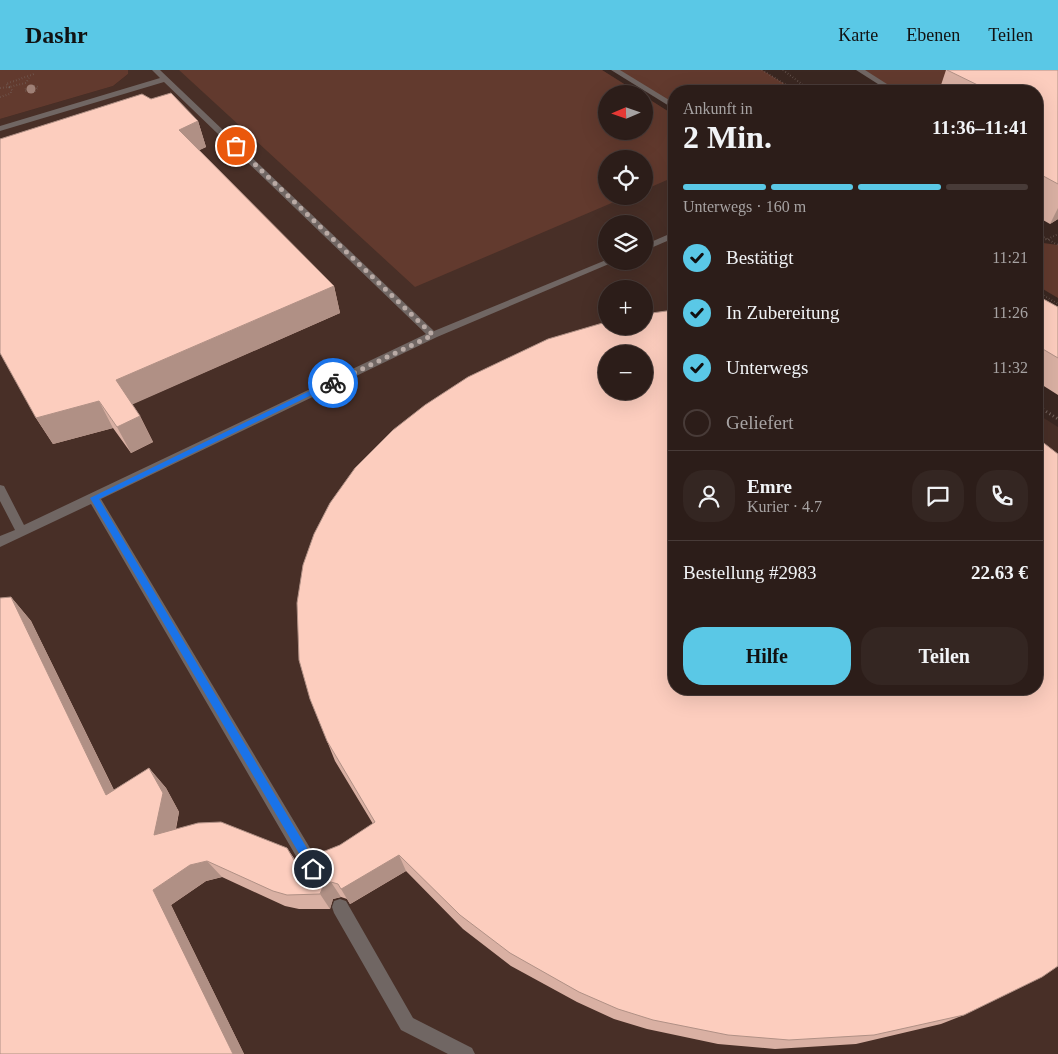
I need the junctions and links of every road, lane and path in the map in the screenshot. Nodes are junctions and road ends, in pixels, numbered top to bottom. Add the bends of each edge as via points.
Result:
1 (156, 70) edge
2 (615, 70) edge
3 (762, 70) edge
4 (783, 70) edge
5 (860, 70) edge
6 (34, 74) dead end
7 (30, 76) junction
8 (165, 79) junction
9 (23, 85) junction
10 (786, 85) edge
11 (803, 85) edge
12 (884, 85) edge
13 (9, 87) junction
14 (28, 87) junction
15 (0, 88) edge
16 (0, 99) edge
17 (668, 103) edge
18 (0, 129) edge
19 (1058, 234) edge
20 (1043, 236) edge
21 (668, 238) edge
22 (1043, 239) edge
23 (1048, 239) junction
24 (653, 244) edge
25 (1058, 245) edge
26 (598, 266) edge
27 (1043, 295) edge
28 (1058, 304) edge
29 (433, 335) junction
30 (1043, 409) edge
31 (1058, 419) edge
32 (0, 489) edge
33 (94, 498) junction
34 (22, 532) junction
35 (0, 542) edge
36 (313, 869) edge
37 (340, 907) edge
38 (466, 1054) edge

1 - 8 street
2 - 17 street
3 - 10 path
4 - 11 path
5 - 12 street
6 - 7 path
7 - 9 path
7 - 13 path via 8,82
8 - 18 street
8 - 29 street
9 - 13 path
9 - 14 path
13 - 15 path
13 - 16 path via 12,90 10,94
14 - 14 path via 25,91 38,88 36,86
19 - 23 path
20 - 23 path
21 - 24 street
22 - 23 path
23 - 25 path
26 - 29 street
27 - 28 path
29 - 33 street
30 - 31 path
32 - 34 street
33 - 34 street
33 - 36 street
34 - 35 street
37 - 38 street via 407,1024

